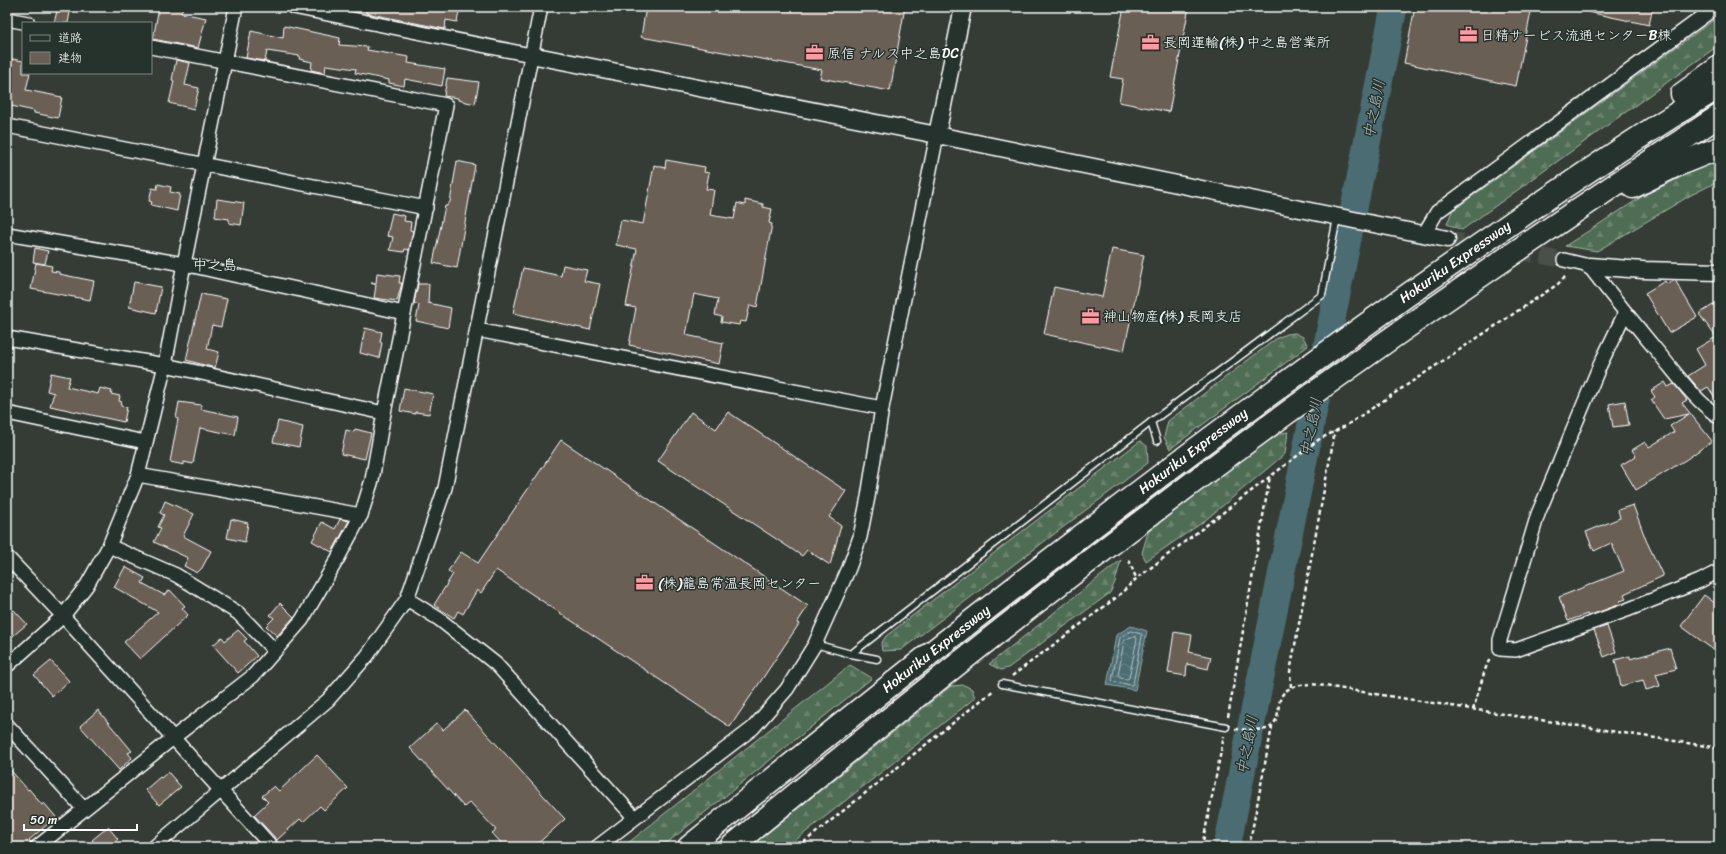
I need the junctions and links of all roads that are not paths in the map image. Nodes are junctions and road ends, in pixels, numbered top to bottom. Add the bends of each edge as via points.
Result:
1 (236, 7) edge
2 (293, 7) edge
3 (541, 7) edge
4 (963, 7) edge
5 (1716, 7) edge
6 (7, 19) edge
7 (23, 22) edge
8 (152, 47) edge
9 (531, 55) junction
10 (224, 61) junction
11 (1719, 67) edge
12 (1719, 87) edge
13 (1719, 116) edge
14 (7, 126) edge
15 (937, 135) junction
16 (1719, 148) edge
17 (205, 164) junction
18 (426, 208) junction
19 (1337, 218) junction
20 (7, 234) edge
21 (1424, 234) junction
22 (1495, 234) junction
23 (1447, 239) tunnel mouth
24 (1564, 260) tunnel mouth
25 (184, 264) junction
26 (1584, 265) junction
27 (1719, 272) edge
28 (404, 313) junction
29 (1625, 313) junction
30 (476, 330) junction
31 (7, 338) edge
32 (165, 365) junction
33 (1344, 372) junction
34 (882, 408) junction
35 (7, 413) edge
36 (384, 413) junction
37 (1719, 417) edge
38 (1151, 422) junction
39 (1156, 441) dead end
40 (145, 442) junction
41 (138, 475) junction
42 (361, 515) junction
43 (109, 546) junction
44 (7, 557) edge
45 (1719, 571) edge
46 (407, 599) junction
47 (63, 616) junction
48 (815, 644) junction
49 (275, 651) junction
50 (851, 654) junction
51 (878, 659) dead end
52 (7, 666) edge
53 (1002, 684) road end
54 (7, 725) edge
55 (1226, 727) road end
56 (173, 738) junction
57 (221, 790) junction
58 (83, 808) junction
59 (634, 817) junction
60 (37, 847) edge
61 (154, 847) edge
62 (272, 847) edge
63 (597, 847) edge
64 (689, 847) edge
65 (730, 847) edge

1 - 10 street
2 - 9 street
3 - 9 street
4 - 15 street
5 - 21 street via 1437,212
6 - 7 street
8 - 10 street
9 - 15 street
9 - 30 street
10 - 17 street
10 - 18 street via 446,105
11 - 22 highway
12 - 22 highway, Hokuriku Expressway via 1604,160
13 - 33 highway, Hokuriku Expressway via 1510,255
14 - 17 street
15 - 19 street
15 - 34 street
16 - 33 highway via 1639,183 1403,338
17 - 18 street
17 - 25 street
18 - 28 street
19 - 21 street
19 - 38 lane via 1322,295
20 - 25 street
21 - 23 street
22 - 64 highway, Hokuriku Expressway via 1296,374 1158,476 892,683
24 - 26 street
25 - 28 street
25 - 32 street
26 - 27 street
26 - 29 street
28 - 36 street
29 - 37 street via 1686,387 1707,409
29 - 45 street via 1538,514 1500,640 1500,649 1516,650 1642,604
30 - 34 street
30 - 46 street via 445,488
31 - 32 street
32 - 36 street
32 - 40 street
33 - 65 highway, Hokuriku Expressway via 1166,502
34 - 48 street via 860,537
35 - 40 street
36 - 42 street via 372,480
38 - 39 lane
38 - 50 lane
40 - 41 street
41 - 42 street
41 - 43 street
42 - 49 street via 302,620
43 - 47 street via 87,585
43 - 49 street via 176,575 238,613
44 - 47 street
46 - 57 street via 368,656 328,700
46 - 59 street via 439,619 496,664
47 - 52 street
47 - 56 street
48 - 50 lane
48 - 59 street via 787,689 752,728
49 - 56 street via 253,676
50 - 51 lane
53 - 55 lane
54 - 58 street
56 - 57 street
56 - 58 street
57 - 61 street
57 - 62 street
58 - 60 street
59 - 63 street

